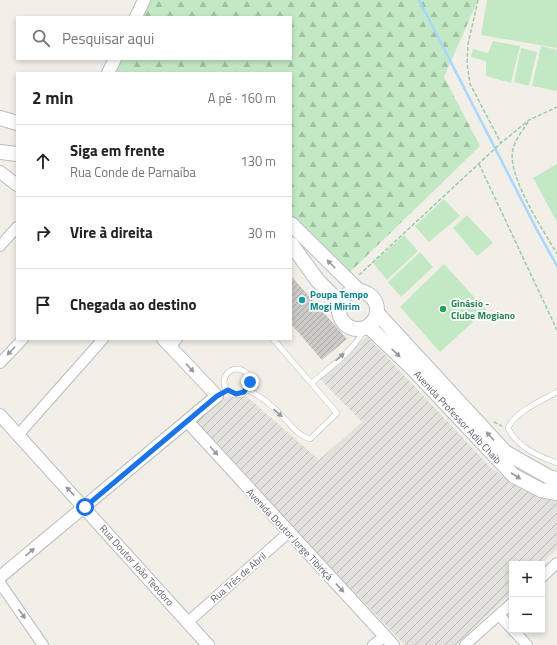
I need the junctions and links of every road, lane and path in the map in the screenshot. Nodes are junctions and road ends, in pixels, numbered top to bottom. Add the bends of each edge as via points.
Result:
1 (144, 0) edge
2 (478, 0) edge
3 (136, 16) edge
4 (114, 60) edge
5 (108, 72) edge
6 (557, 107) edge
7 (0, 118) edge
8 (529, 120) junction
9 (16, 123) edge
10 (501, 143) junction
11 (0, 152) edge
12 (16, 154) edge
13 (480, 164) junction
14 (0, 172) edge
15 (16, 184) edge
16 (292, 225) edge
17 (16, 228) edge
18 (292, 245) edge
19 (0, 246) edge
20 (557, 254) edge
21 (358, 276) dead end
22 (364, 289) junction
23 (340, 303) junction
24 (381, 309) junction
25 (366, 327) junction
26 (557, 330) edge
27 (22, 340) edge
28 (102, 340) edge
29 (274, 340) edge
30 (170, 341) edge
31 (0, 363) edge
32 (312, 383) junction
33 (228, 390) junction
34 (247, 390) junction
35 (557, 392) edge
36 (217, 396) junction
37 (0, 415) edge
38 (490, 421) dead end
39 (188, 422) junction
40 (508, 428) junction
41 (18, 435) junction
42 (557, 462) edge
43 (557, 479) edge
44 (557, 492) edge
45 (85, 507) junction
46 (288, 533) junction
47 (557, 563) edge
48 (545, 574) edge
49 (0, 577) edge
50 (0, 583) edge
51 (509, 606) edge
52 (499, 615) junction
53 (188, 622) junction
54 (509, 625) edge
55 (516, 633) edge
56 (388, 641) edge
57 (43, 645) edge
58 (208, 645) edge
59 (373, 645) edge
60 (465, 645) edge
61 (527, 645) edge

1 - 3 street
2 - 10 path via 468,44 470,84
4 - 5 street
6 - 8 path
7 - 9 main road
8 - 10 path
8 - 20 path via 512,150 516,176
10 - 13 path
11 - 12 main road
13 - 21 path
13 - 26 path
14 - 15 street
22 -> 16 main road
17 - 19 street
18 - 23 main road via 318,281
22 - 23 main road via 348,294
22 - 24 path
22 - 24 main road
23 - 25 main road via 340,317 344,323 357,329
24 - 25 main road via 372,323
43 -> 24 main road, Avenida Professor Adib Chaib via 505,452
32 -> 25 lane via 355,344
25 -> 44 main road, Avenida Professor Adib Chaib via 413,369 514,476 541,490
27 -> 31 street
28 - 41 street
29 - 32 lane
30 -> 36 street
34 -> 32 lane via 256,394 283,417 300,436 310,439 337,413
33 - 34 lane via 236,394
33 - 34 lane via 225,383 227,375 237,369 244,371 250,378
33 - 36 lane
35 - 40 lane via 526,410 510,423
36 - 39 street
37 - 41 street, Rua Doutor João Teodoro
38 - 40 path
39 - 45 street
39 -> 46 street, Avenida Doutor Jorge Tibiriçá
40 - 42 lane via 519,444
45 -> 41 street, Rua Doutor João Teodoro
49 -> 45 street
45 - 53 street, Rua Doutor João Teodoro
46 - 53 street, Rua Três de Abril
46 -> 56 street, Avenida Doutor Jorge Tibiriçá
47 - 48 street
50 -> 57 street
51 - 52 street
52 - 54 street
52 - 60 street
53 - 58 street, Rua Doutor João Teodoro
55 - 61 street
56 - 59 street

